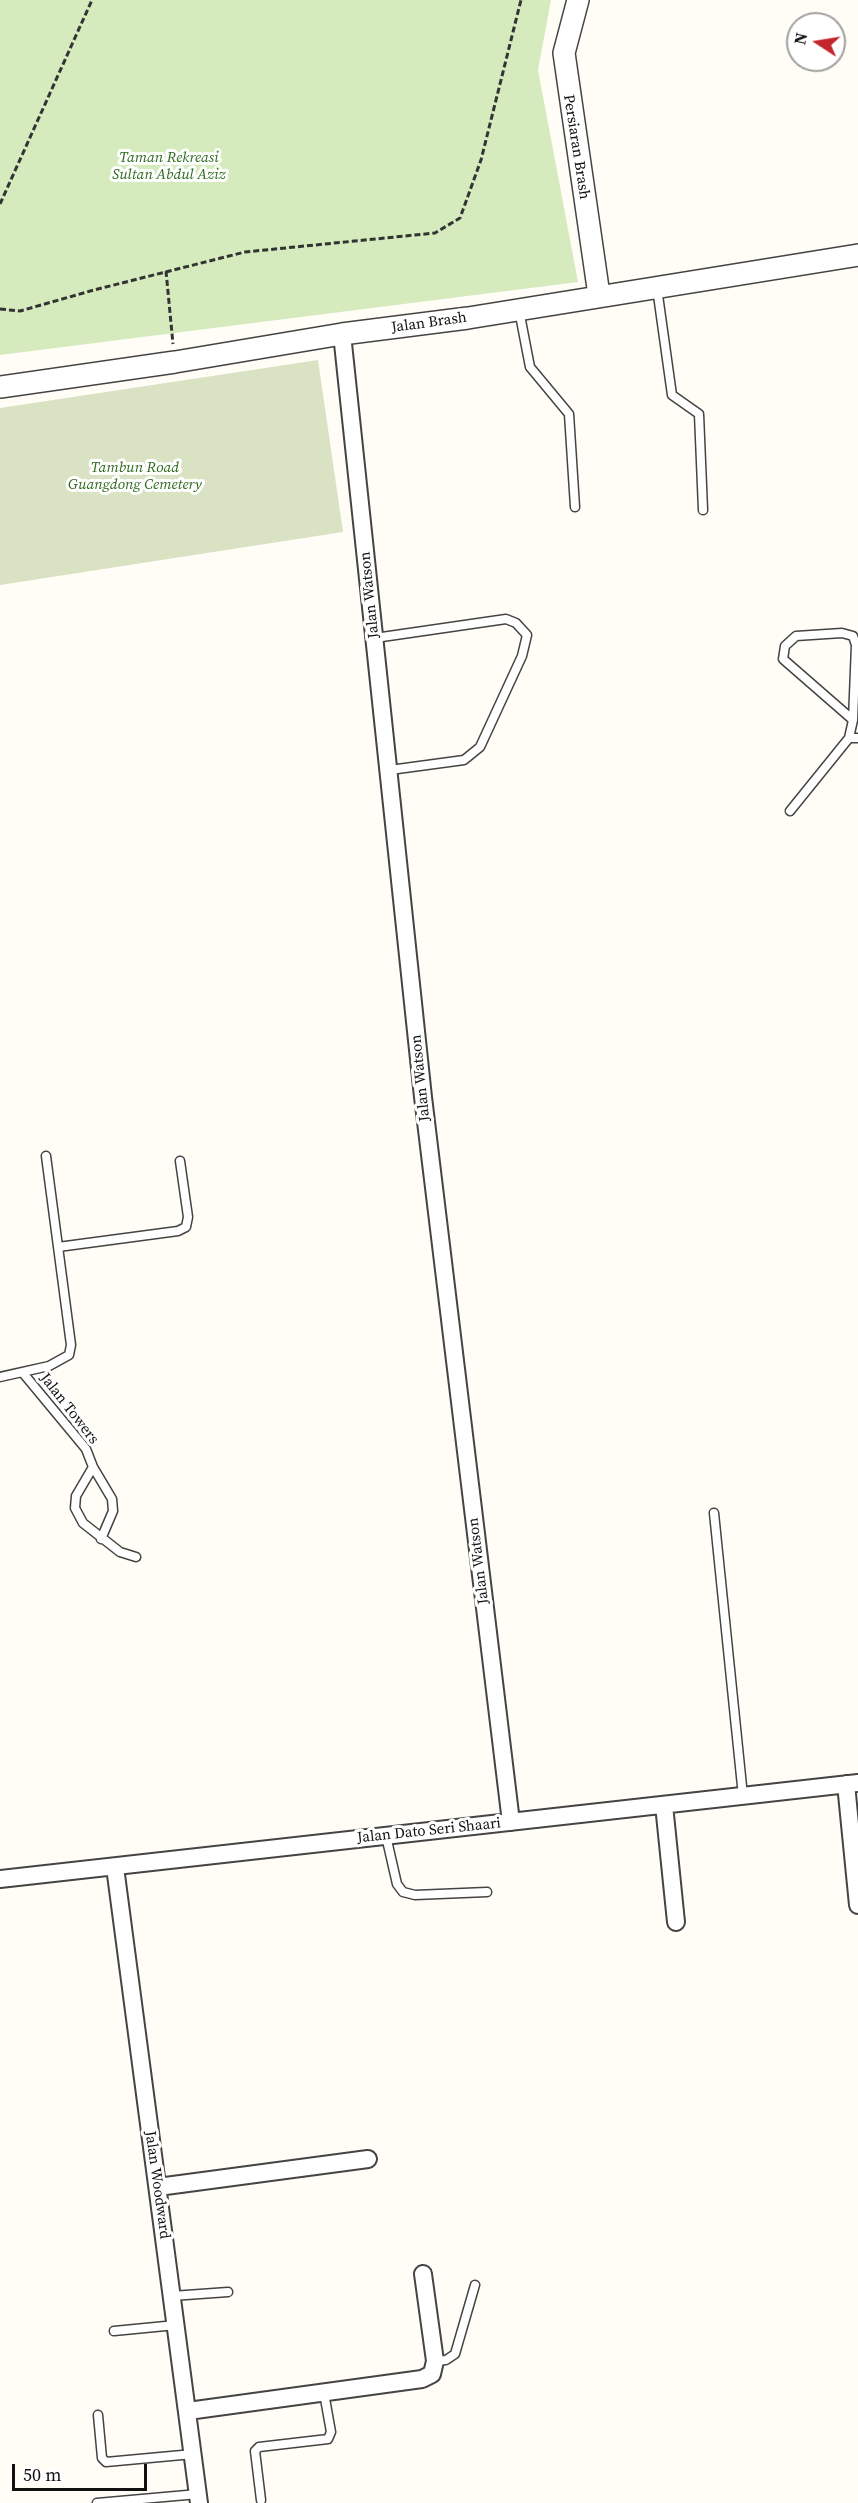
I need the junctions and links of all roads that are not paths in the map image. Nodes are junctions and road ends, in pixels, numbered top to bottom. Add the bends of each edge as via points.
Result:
1 (578, 0) edge
2 (858, 255) edge
3 (657, 288) junction
4 (599, 295) junction
5 (519, 310) junction
6 (342, 334) junction
7 (0, 387) edge
8 (575, 507) dead end
9 (703, 510) dead end
10 (375, 638) junction
11 (853, 720) junction
12 (854, 738) edge
13 (390, 770) junction
14 (790, 811) dead end
15 (46, 1156) dead end
16 (180, 1161) dead end
17 (58, 1247) junction
18 (23, 1373) junction
19 (0, 1377) edge
20 (93, 1467) junction
21 (714, 1513) dead end
22 (101, 1539) junction
23 (136, 1557) dead end
24 (852, 1784) edge
25 (743, 1796) junction
26 (664, 1805) junction
27 (511, 1822) junction
28 (386, 1836) junction
29 (115, 1867) junction
30 (0, 1879) edge
31 (487, 1892) dead end
32 (858, 1905) edge
33 (676, 1922) dead end
34 (368, 2159) dead end
35 (158, 2187) junction
36 (423, 2274) dead end
37 (475, 2285) dead end
38 (228, 2292) dead end
39 (172, 2296) junction
40 (176, 2325) junction
41 (114, 2331) dead end
42 (435, 2361) junction
43 (324, 2392) junction
44 (188, 2411) junction
45 (98, 2415) dead end
46 (193, 2454) junction
47 (199, 2498) edge
48 (261, 2500) dead end
49 (97, 2503) edge

1 - 4 street, Persiaran Brash via 564,53
2 - 3 street, Jalan Brash
3 - 4 street, Jalan Brash
3 - 9 lane via 672,395 699,414
4 - 5 street, Jalan Brash
5 - 6 street, Jalan Brash
5 - 8 lane via 530,367 569,414
6 - 7 street, Jalan Brash
6 - 10 street, Jalan Watson
10 - 13 street, Jalan Watson
10 - 13 lane via 506,619 527,635 522,656 480,747 464,760
11 - 11 lane via 783,659 785,646 796,636 853,636
11 - 12 lane
12 - 14 lane
13 - 27 street, Jalan Watson via 424,1108
15 - 17 lane
16 - 17 lane via 186,1227
17 - 18 lane via 71,1345 69,1355
18 - 19 lane, Jalan Towers
18 - 20 lane, Jalan Towers via 87,1449
20 - 22 lane via 112,1499 112,1519
20 - 22 lane, Jalan Towers via 76,1496 75,1508 83,1523
21 - 25 lane
22 - 23 lane, Jalan Towers
24 - 25 street, Jalan Dato Seri Shaari
24 - 32 street
25 - 26 street, Jalan Dato Seri Shaari
26 - 27 street, Jalan Dato Seri Shaari
26 - 33 street
27 - 28 street, Jalan Dato Seri Shaari
28 - 29 street, Jalan Dato Seri Shaari
28 - 31 lane via 397,1884 403,1892
29 - 30 street, Jalan Dato Seri Shaari
29 - 35 street, Jalan Woodward
34 - 35 street
35 - 39 street, Jalan Woodward
36 - 42 street
37 - 42 lane via 455,2354
38 - 39 lane
39 - 40 street, Jalan Woodward
40 - 41 lane
40 - 44 street, Jalan Woodward
42 - 43 street via 432,2374 422,2379
43 - 44 street
43 - 48 lane via 331,2432 328,2439 256,2449
44 - 46 street, Jalan Woodward
45 - 46 lane via 102,2458 106,2462
46 - 47 street, Jalan Woodward
47 - 49 lane

